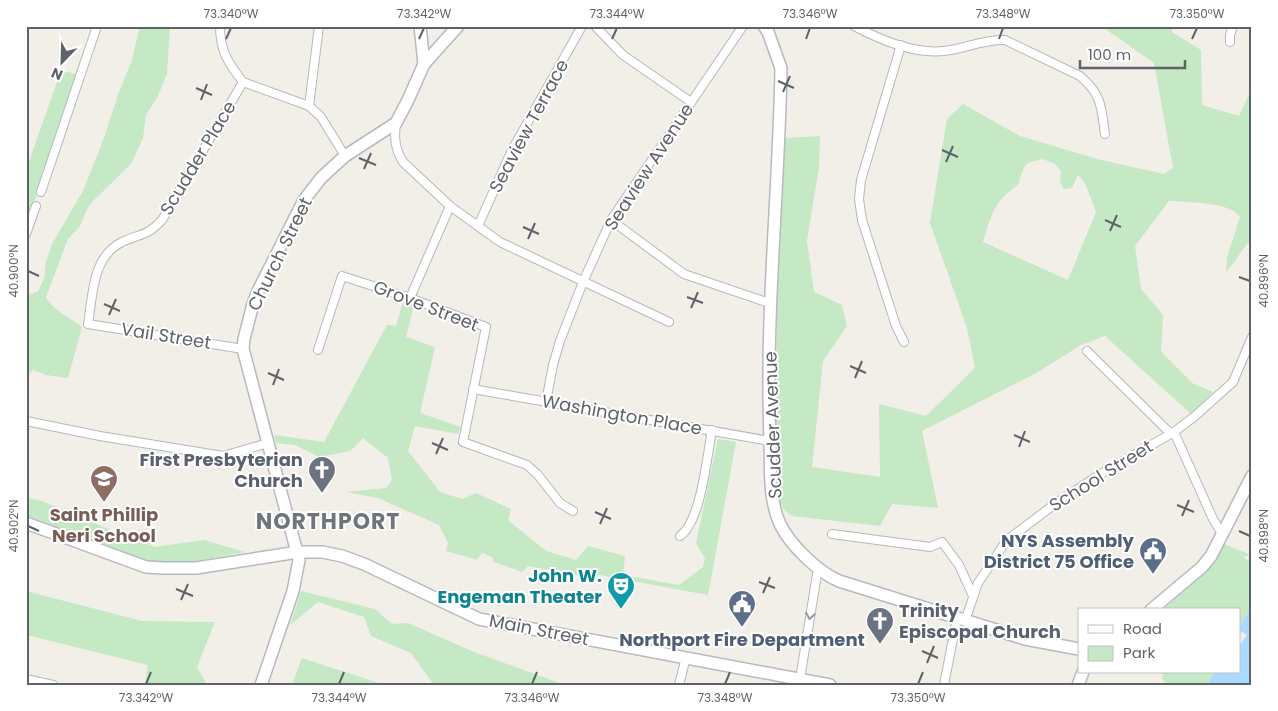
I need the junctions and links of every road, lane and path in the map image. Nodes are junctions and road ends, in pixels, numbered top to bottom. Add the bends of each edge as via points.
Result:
1 (97, 26) edge
2 (220, 26) edge
3 (319, 26) edge
4 (420, 26) edge
5 (458, 26) edge
6 (582, 26) edge
7 (595, 26) edge
8 (742, 26) edge
9 (764, 26) edge
10 (854, 26) edge
11 (1233, 26) edge
12 (1230, 42) dead end
13 (901, 45) junction
14 (424, 64) junction
15 (244, 82) junction
16 (691, 102) junction
17 (309, 106) junction
18 (396, 123) junction
19 (1104, 134) dead end
20 (345, 156) junction
21 (41, 192) dead end
22 (36, 206) dead end
23 (450, 206) junction
24 (611, 220) junction
25 (478, 226) junction
26 (26, 234) edge
27 (583, 282) junction
28 (410, 298) junction
29 (772, 304) junction
30 (669, 322) dead end
31 (88, 324) joint
32 (1252, 337) edge
33 (904, 342) dead end
34 (243, 349) junction
35 (318, 350) dead end
36 (1086, 352) dead end
37 (473, 389) junction
38 (546, 402) junction
39 (26, 421) edge
40 (712, 430) junction
41 (1172, 432) junction
42 (770, 441) junction
43 (268, 443) junction
44 (1252, 476) edge
45 (573, 511) dead end
46 (26, 523) edge
47 (832, 534) dead end
48 (1222, 534) junction
49 (680, 536) dead end
50 (298, 552) junction
51 (818, 568) junction
52 (972, 596) junction
53 (1153, 608) edge
54 (961, 619) junction
55 (1078, 650) edge
56 (686, 657) junction
57 (26, 679) edge
58 (800, 679) junction
59 (53, 685) edge
60 (261, 685) edge
61 (679, 685) edge
62 (830, 685) edge
63 (944, 685) edge

1 - 21 street
2 - 15 street, Scudder Place via 223,52
3 - 17 street
4 - 14 main road, Church Street
5 - 14 main road
6 - 25 street, Seaview Terrace via 512,150
7 - 16 street via 623,55
8 - 16 street, Seaview Avenue
9 - 29 main road, Scudder Avenue via 781,68
10 - 13 street
11 - 12 street
13 - 19 street via 944,51 982,41 1005,40 1080,76 1090,84 1098,96
13 - 33 street via 861,180 859,199 862,220
14 - 18 main road, Church Street
15 - 17 street
15 - 31 street, Scudder Place via 162,220 146,234 112,247 102,259 96,273
16 - 24 street, Seaview Avenue
17 - 20 street via 321,117
18 - 20 main road, Church Street
18 - 23 street via 394,141 400,158
20 - 34 main road, Church Street via 321,178 304,200 258,291
22 - 26 street
23 - 25 street
23 - 28 street
24 - 27 street, Seaview Avenue
24 - 29 street via 684,274
25 - 27 street via 500,242
27 - 30 street
27 - 38 street, Seaview Avenue via 556,353
28 - 35 street, Grove Street via 342,276
28 - 37 street, Grove Street via 486,327
29 - 42 main road, Scudder Avenue via 768,401
31 - 34 street, Vail Street
32 - 41 street, School Street via 1233,382
34 - 43 main road, Church Street
36 - 41 street
37 - 38 street, Washington Place
37 - 45 street, Grove Street via 463,442 527,465 562,505
38 - 40 street, Washington Place
39 - 43 street via 223,456
40 - 42 street, Washington Place
40 - 49 street via 701,495 689,528
41 - 48 street
41 - 52 street, School Street via 1099,475 1007,540
42 - 51 main road, Scudder Avenue via 772,490 780,524
43 - 50 main road, Church Street
44 - 48 main road
46 - 50 main road, Main Street via 154,568 211,566
47 - 52 street via 930,547 942,542 958,564
48 - 53 main road via 1202,568
50 - 56 main road, Main Street via 322,552 364,564 479,619
50 - 60 main road via 293,591
51 - 54 main road, Scudder Avenue via 848,584
51 -> 58 street
52 - 54 street, School Street
54 - 55 main road, Scudder Avenue via 1025,639
54 - 63 street, School Street
56 - 58 main road, Main Street
56 - 61 street
57 - 59 street
58 - 62 main road, Main Street

